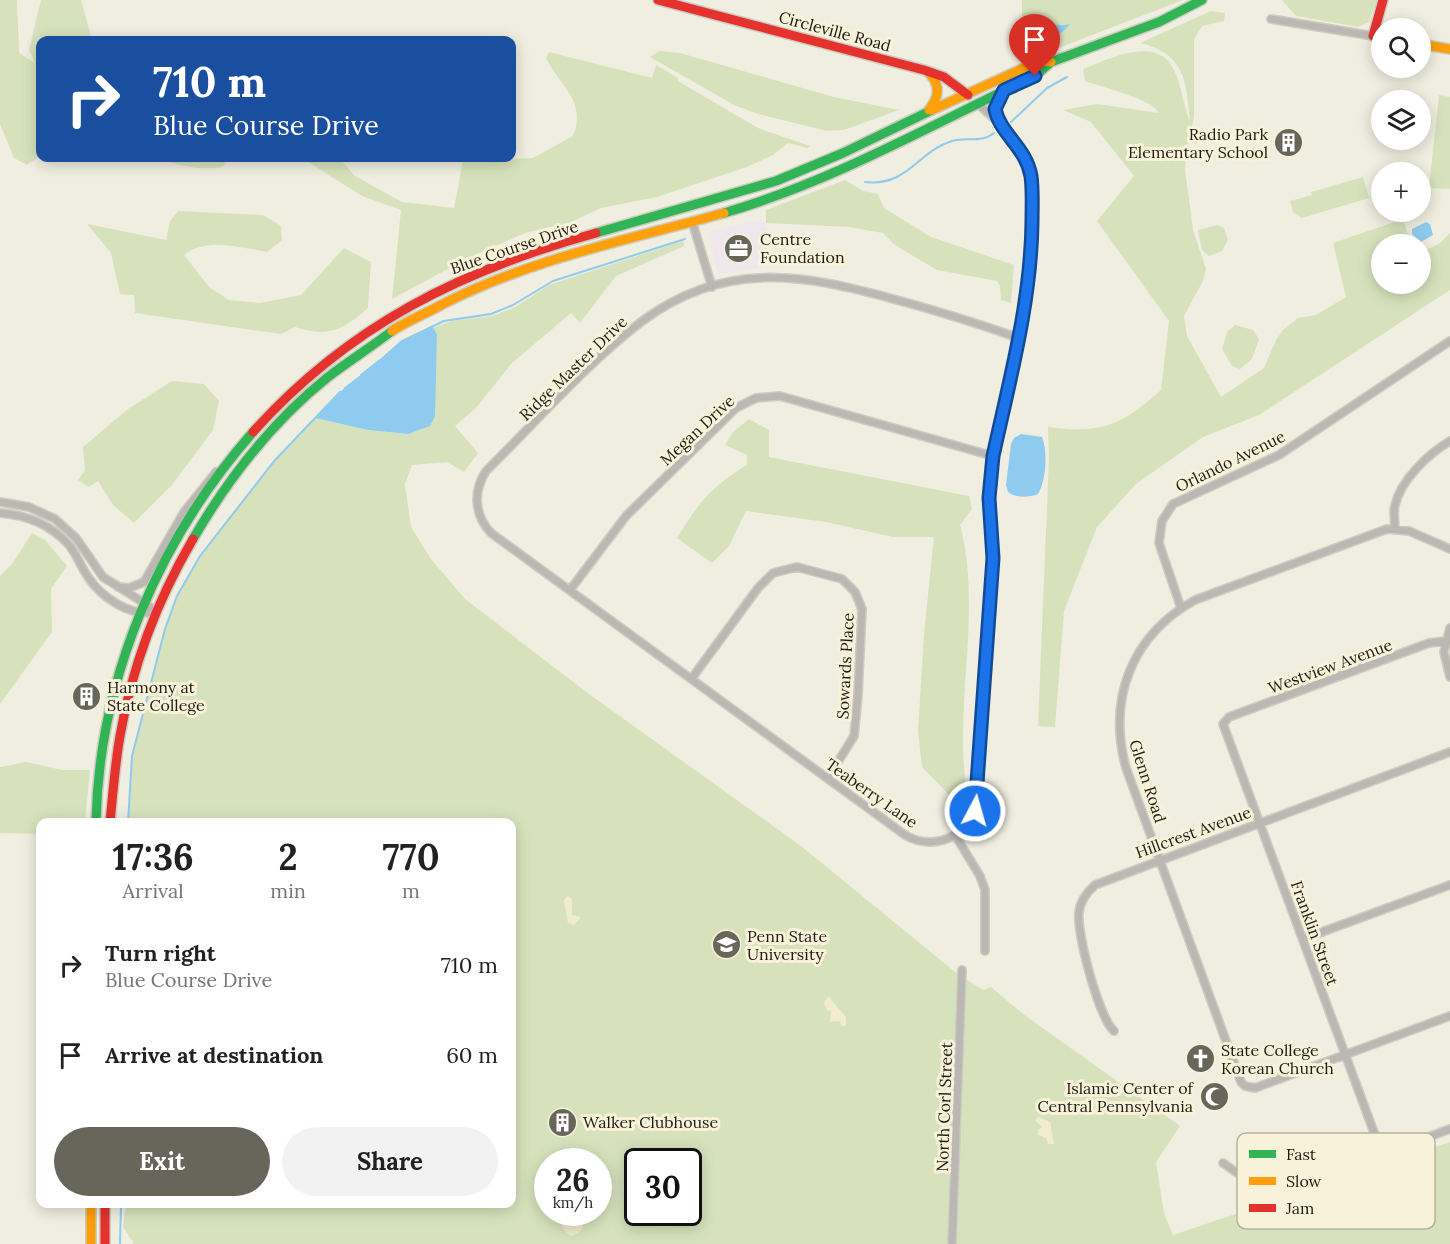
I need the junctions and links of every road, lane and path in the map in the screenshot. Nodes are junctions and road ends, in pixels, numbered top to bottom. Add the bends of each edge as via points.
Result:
1 (658, 0) edge
2 (1202, 0) edge
3 (1383, 0) edge
4 (1380, 18) edge
5 (1271, 19) dead end
6 (1371, 35) edge
7 (1431, 46) edge
8 (1450, 49) edge
9 (1051, 62) junction
10 (924, 70) junction
11 (1004, 90) junction
12 (965, 92) junction
13 (977, 103) junction
14 (928, 111) junction
15 (999, 124) junction
16 (692, 221) junction
17 (712, 286) junction
18 (1019, 338) junction
19 (1450, 341) edge
20 (1450, 441) edge
21 (235, 451) junction
22 (993, 456) junction
23 (0, 502) edge
24 (0, 513) edge
25 (1395, 529) junction
26 (1450, 549) edge
27 (113, 585) junction
28 (570, 590) junction
29 (144, 603) junction
30 (1181, 608) junction
31 (154, 612) junction
32 (140, 613) junction
33 (1450, 628) edge
34 (1447, 641) junction
35 (1450, 677) edge
36 (692, 678) junction
37 (1224, 721) joint
38 (1450, 752) edge
39 (828, 778) junction
40 (96, 818) edge
41 (110, 818) edge
42 (1259, 822) junction
43 (955, 835) junction
44 (1160, 858) junction
45 (1450, 885) edge
46 (1303, 939) junction
47 (985, 951) dead end
48 (962, 970) dead end
49 (1450, 1016) edge
50 (1113, 1031) dead end
51 (1346, 1055) junction
52 (1450, 1129) edge
53 (1374, 1133) edge
54 (1435, 1135) edge
55 (1223, 1163) dead end
56 (1237, 1173) edge
57 (91, 1208) edge
58 (105, 1208) edge
59 (91, 1244) edge
60 (105, 1244) edge
61 (952, 1244) edge

1 - 10 main road, Circleville Road
2 - 9 main road, Blue Course Drive via 1159,22
3 - 4 main road
5 - 6 street
7 - 8 main road
9 - 11 main road, Blue Course Drive via 1035,76
9 - 12 main road, Blue Course Drive via 1039,61
10 - 12 main road, Circleville Road via 944,77
10 - 14 main road via 938,87 938,96
11 - 13 main road, Blue Course Drive
11 - 15 street via 995,109
12 - 13 main road, Circleville Road
12 - 14 main road, Blue Course Drive
13 - 15 street
13 - 16 main road, Blue Course Drive via 823,178 769,199
14 - 21 main road, Blue Course Drive via 842,155 773,182 526,255 451,284 381,322 341,350 285,397
15 - 18 street via 1022,150 1031,178 1032,248
16 - 17 street
16 - 31 main road, Blue Course Drive via 486,284 416,317 360,353 300,402 240,466 198,526
17 - 18 street, Ridge Master Drive via 772,276 822,280
17 - 28 street, Ridge Master Drive via 666,305 621,339 482,477 477,504 488,529
18 - 22 street
19 - 30 street, Orlando Avenue via 1279,455 1173,504 1162,521 1159,543
20 - 25 street via 1423,463 1400,493 1394,508
21 - 27 street via 201,488 144,582 129,588
21 - 29 main road, Blue Course Drive via 179,531
22 - 28 street, Megan Drive via 780,396 756,398 736,408 626,516
22 - 43 street via 989,498 993,558 977,804 972,817
23 - 27 street via 29,507 55,519 76,538 97,570
24 - 32 street via 25,517 52,530 70,546 98,590
25 - 26 street
25 - 30 street, Glenn Road via 1378,531 1215,591
27 - 29 street
28 - 36 street, Teaberry Lane
29 - 31 street
29 - 32 main road, Blue Course Drive
30 - 44 street, Glenn Road via 1154,631 1134,659 1118,723 1126,768
31 - 32 street
31 - 41 main road, Blue Course Drive via 119,732
32 - 40 main road, Blue Course Drive via 108,715
33 - 34 street
34 - 35 street via 1444,657
34 - 37 street, Westview Avenue via 1429,643
36 - 39 street, Teaberry Lane
36 - 39 street, Sowards Place via 773,573 797,567 842,579 855,592 862,609 858,695 854,736
37 - 42 street, Franklin Street via 1223,728
38 - 42 street, Hillcrest Avenue
39 - 43 street, Teaberry Lane via 910,838 931,843
42 - 44 street, Hillcrest Avenue
42 - 46 street, Franklin Street
43 - 47 street via 985,890
44 - 50 street, Hillcrest Avenue via 1100,881 1087,893 1080,908 1079,928 1099,1005
44 - 51 street, Glenn Road via 1241,1082 1255,1088
45 - 46 street
46 - 51 street, Franklin Street
48 - 61 street, North Corl Street
49 - 51 street
51 - 53 street, Franklin Street
52 - 54 street
55 - 56 street
57 - 59 main road
58 - 60 main road

